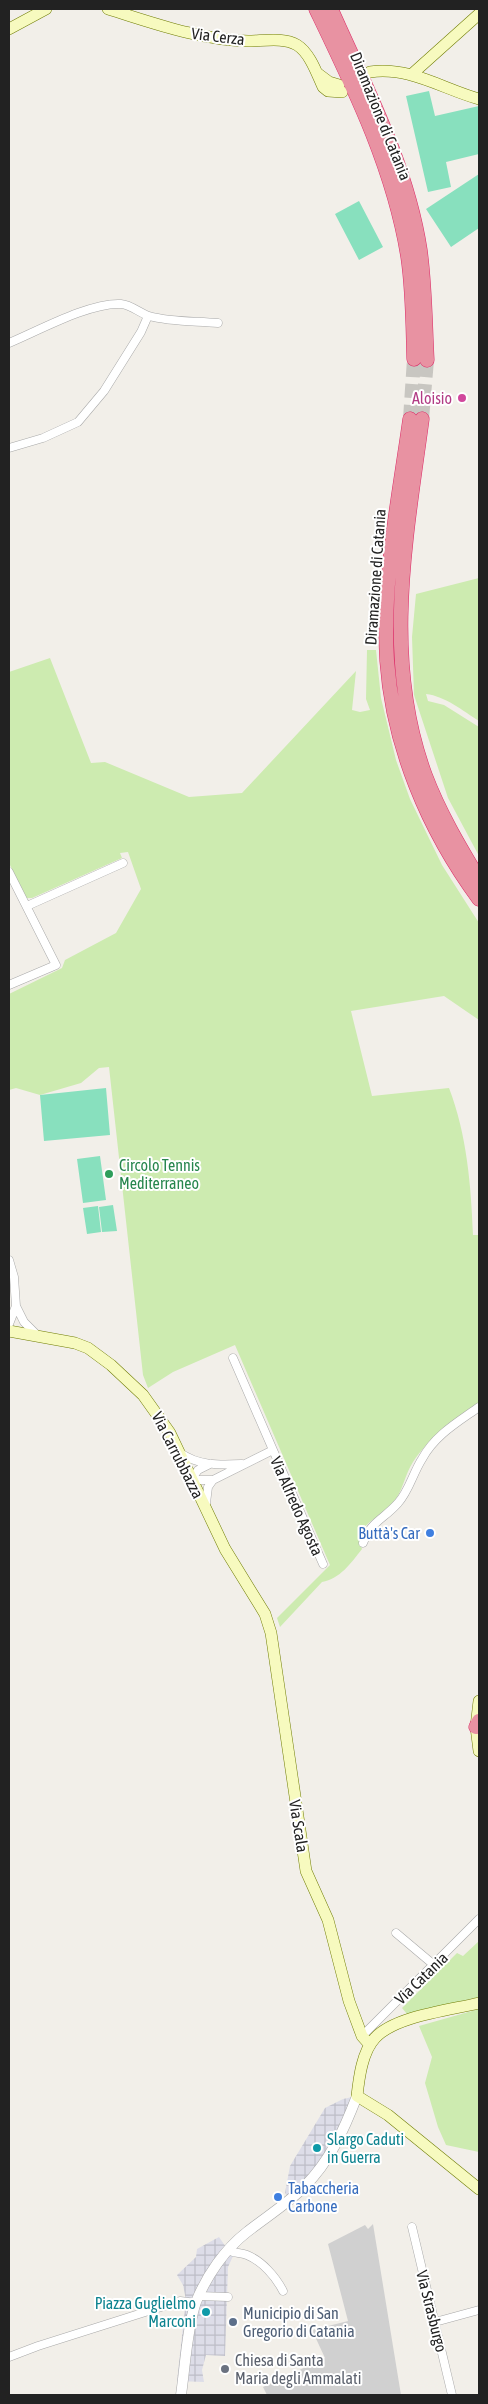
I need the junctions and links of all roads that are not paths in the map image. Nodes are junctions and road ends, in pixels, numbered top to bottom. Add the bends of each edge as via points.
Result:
1 (46, 9) edge
2 (108, 9) edge
3 (316, 9) edge
4 (331, 9) edge
5 (479, 14) edge
6 (9, 29) edge
7 (410, 75) junction
8 (371, 76) dead end
9 (341, 89) dead end
10 (479, 99) edge
11 (148, 316) junction
12 (218, 323) dead end
13 (9, 343) edge
14 (416, 419) tunnel mouth
15 (9, 448) edge
16 (123, 863) dead end
17 (9, 872) edge
18 (478, 892) edge
19 (27, 906) junction
20 (9, 986) edge
21 (9, 1261) edge
22 (9, 1284) edge
23 (16, 1306) junction
24 (9, 1324) edge
25 (9, 1331) edge
26 (38, 1336) junction
27 (233, 1358) dead end
28 (479, 1408) edge
29 (273, 1450) junction
30 (178, 1451) junction
31 (210, 1464) junction
32 (242, 1464) junction
33 (191, 1480) junction
34 (213, 1480) junction
35 (206, 1510) junction
36 (363, 1543) dead end
37 (323, 1564) dead end
38 (257, 1598) joint
39 (479, 1701) edge
40 (478, 1741) edge
41 (479, 1920) edge
42 (396, 1933) dead end
43 (434, 1965) junction
44 (479, 2003) edge
45 (362, 2036) junction
46 (370, 2045) junction
47 (357, 2096) junction
48 (479, 2189) edge
49 (412, 2226) dead end
50 (228, 2250) junction
51 (283, 2290) dead end
52 (228, 2296) dead end
53 (194, 2299) junction
54 (479, 2310) edge
55 (435, 2322) junction
56 (9, 2357) edge
57 (181, 2395) edge
58 (452, 2395) edge

1 - 6 main road
2 - 9 main road, Via Cerza via 194,36 295,44 302,48 316,72
3 - 4 highway, Diramazione di Catania via 374,137 396,205 408,258 420,359 420,249 409,202 385,131
5 - 7 main road
7 - 8 main road via 384,70
7 - 10 main road
11 - 12 street
11 - 13 street via 120,304 106,306 82,312
11 - 15 street via 104,391 78,422 44,438
14 - 18 highway, Diramazione di Catania via 387,606 390,683 398,729 418,792 440,836
16 - 19 street
17 - 19 street
19 - 20 street via 56,964
21 - 22 street
21 - 23 street
23 - 24 street
23 - 26 street
25 - 26 main road, Via Carrubbazza
26 - 30 main road, Via Carrubbazza via 75,1343 98,1354 148,1401
27 - 29 street
28 - 36 street via 433,1443 422,1457 404,1495 366,1532
29 - 32 street, Via Alfredo Agosta
29 - 37 street, Via Alfredo Agosta
30 - 31 street via 193,1461
30 - 33 main road, Via Carrubbazza
31 - 32 street
31 - 33 street via 198,1470
32 - 34 street, Via Alfredo Agosta
33 - 34 street
33 - 35 main road, Via Carrubbazza
34 - 35 street via 206,1495
35 - 38 main road, Via Carrubbazza via 225,1549
38 - 45 main road, Via Scala via 271,1633 306,1871 328,1920 349,2001
39 - 40 main road
41 - 43 street, Via Catania
42 - 43 street
43 - 45 street, Via Catania
44 - 46 main road, Via Catania via 401,2023 380,2034
45 - 46 main road, Via Scala
46 - 47 main road
47 - 48 main road via 388,2115
47 - 50 street via 339,2138 318,2171 303,2188
49 - 55 street, Via Strasburgo
50 - 51 street via 246,2255 276,2277
50 - 53 street
52 - 53 street
53 - 56 street
53 - 57 street
54 - 55 street
55 - 58 street, Via Strasburgo

